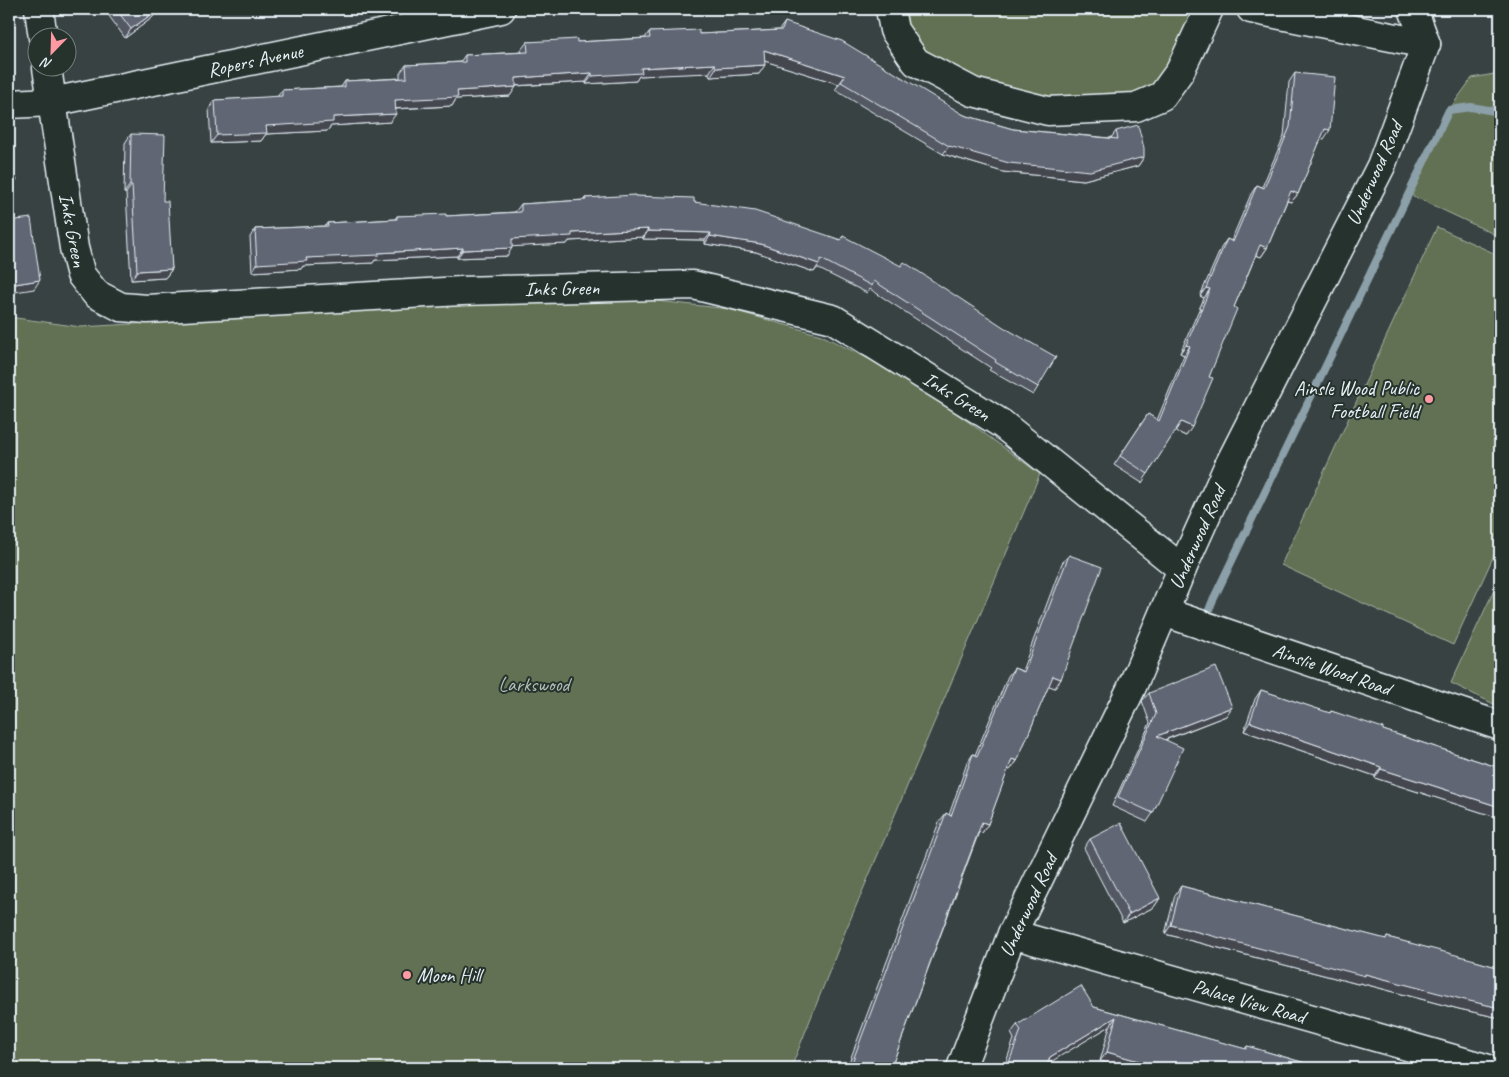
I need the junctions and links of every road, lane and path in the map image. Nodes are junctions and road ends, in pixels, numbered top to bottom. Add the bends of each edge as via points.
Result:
1 (39, 9) edge
2 (501, 9) edge
3 (890, 9) edge
4 (1209, 9) edge
5 (1251, 9) edge
6 (1413, 9) edge
7 (42, 28) edge
8 (1426, 44) junction
9 (48, 78) edge
10 (52, 102) junction
11 (9, 104) edge
12 (1182, 569) junction
13 (1164, 612) junction
14 (1500, 726) edge
15 (1012, 934) junction
16 (962, 1068) edge
17 (1485, 1068) edge

1 - 7 street
2 - 10 street, Ropers Avenue
3 - 4 street via 894,30 916,62 973,92 1048,111 1136,107 1162,96 1180,71
5 - 8 street
6 - 8 street
8 - 12 street, Underwood Road via 1381,166 1227,469
9 - 10 street, Inks Green
10 - 11 street, Ropers Avenue
10 - 12 street, Inks Green via 81,275 96,294 121,307 147,309 461,291 693,285 824,317 1002,424
12 - 13 street, Underwood Road
13 - 14 street, Ainslie Wood Road
13 - 15 street, Underwood Road via 1131,689
15 - 16 street, Underwood Road
15 - 17 street, Palace View Road

